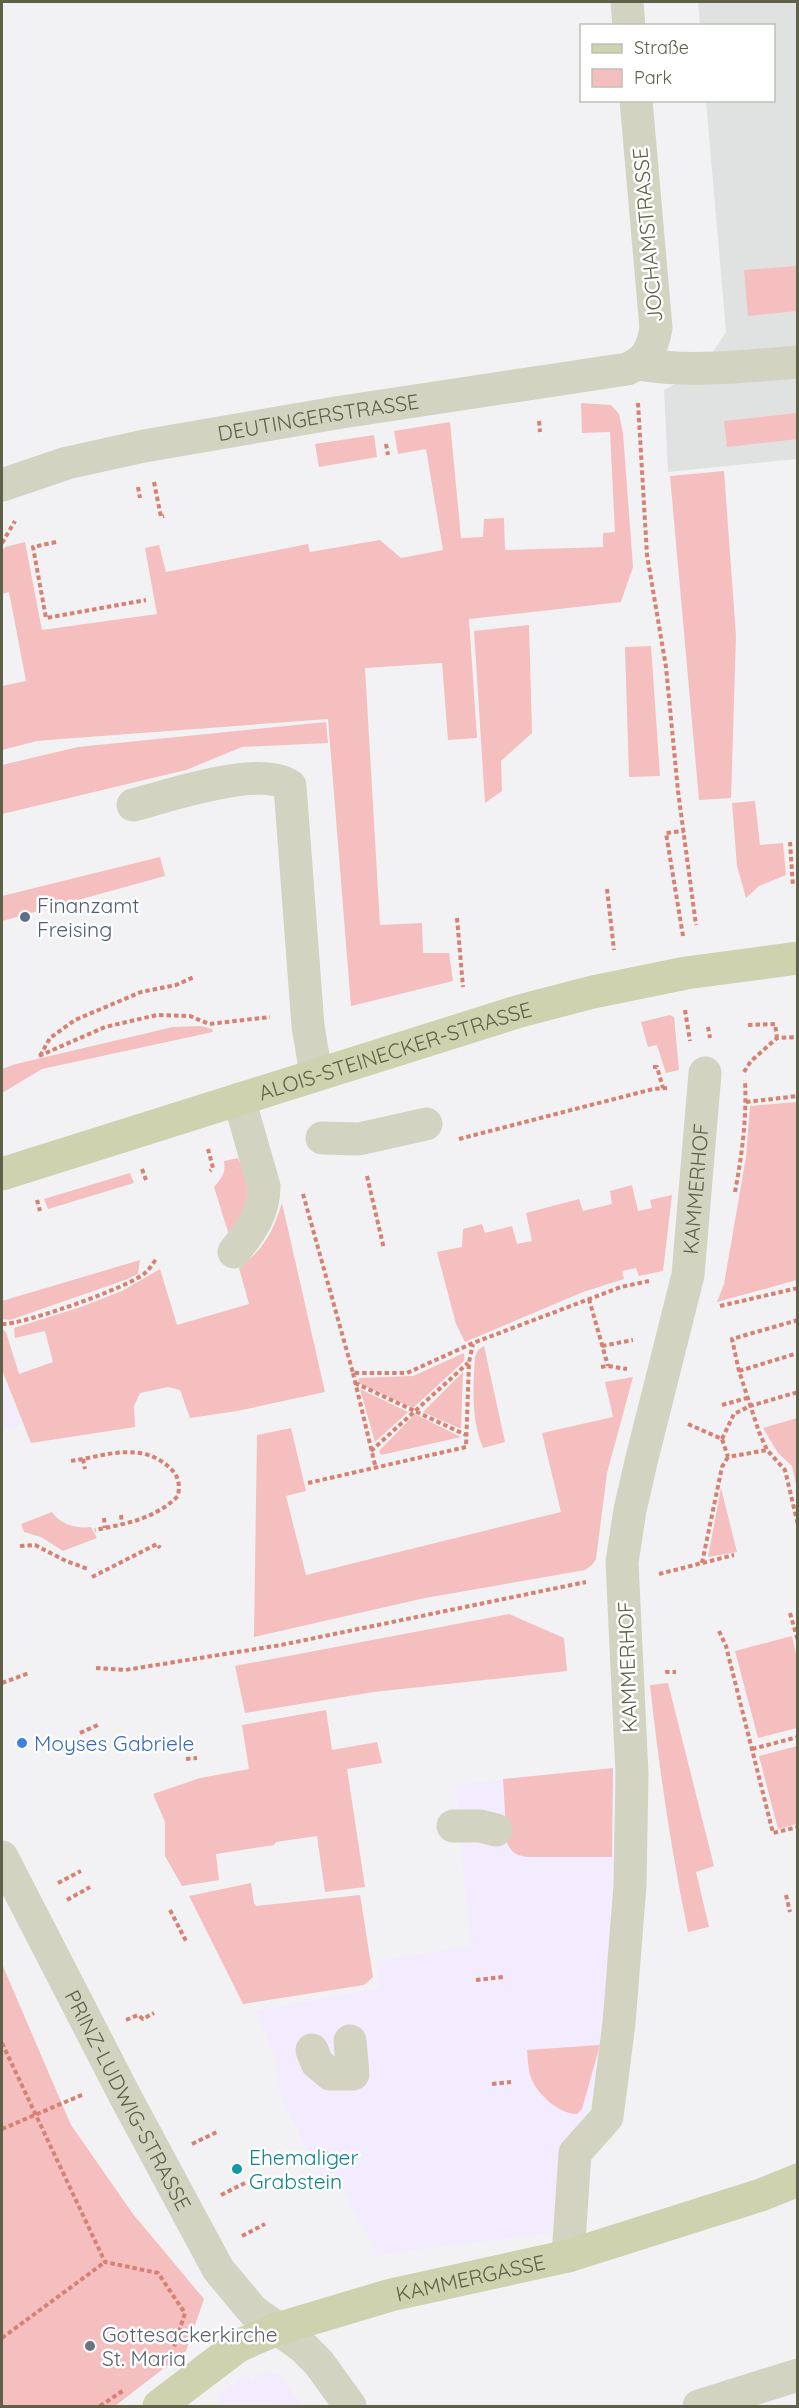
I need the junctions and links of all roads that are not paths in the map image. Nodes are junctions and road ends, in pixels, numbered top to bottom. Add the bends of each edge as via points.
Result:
1 (627, 2) edge
2 (629, 24) edge
3 (636, 102) edge
4 (798, 362) edge
5 (638, 364) junction
6 (2, 485) edge
7 (133, 805) dead end
8 (798, 958) edge
9 (316, 1074) junction
10 (704, 1080) road end
11 (239, 1099) junction
12 (426, 1124) dead end
13 (322, 1138) dead end
14 (2, 1174) edge
15 (234, 1252) dead end
16 (453, 1826) dead end
17 (496, 1830) dead end
18 (2, 1857) edge
19 (350, 2041) dead end
20 (312, 2050) dead end
21 (798, 2180) edge
22 (568, 2256) junction
23 (277, 2329) junction
24 (798, 2376) edge
25 (159, 2406) edge
26 (350, 2406) edge
27 (699, 2406) edge

1 - 2 street
3 - 5 street, JOCHAMSTRASSE via 656,328 652,349
4 - 5 street via 702,369
5 - 6 street, DEUTINGERSTRASSE via 627,369 144,446 67,463
7 - 9 street via 242,778 281,779 290,786 307,1013
8 - 9 main road, ALOIS-STEINECKER-STRASSE via 686,973 593,992
9 - 11 main road, ALOIS-STEINECKER-STRASSE
10 - 22 street, KAMMERHOF via 688,1275 630,1510 622,1562 637,1578 614,1646 632,1774 630,1886 607,2117 575,2153
11 - 14 main road, ALOIS-STEINECKER-STRASSE
11 - 15 street via 264,1186 264,1201 252,1231
12 - 13 street via 359,1139
16 - 17 street
18 - 23 street, PRINZ-LUDWIG-STRASSE via 105,2085 218,2269 254,2311
19 - 20 street via 353,2074 330,2074 316,2063
21 - 22 main road, KAMMERGASSE
22 - 23 main road, KAMMERGASSE via 391,2295
23 - 25 main road, KAMMERGASSE via 238,2346
23 - 26 street, PRINZ-LUDWIG-STRASSE via 319,2363
24 - 27 street

